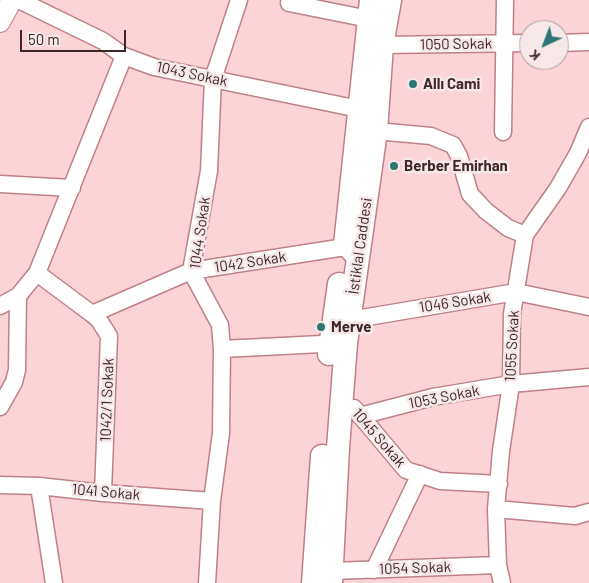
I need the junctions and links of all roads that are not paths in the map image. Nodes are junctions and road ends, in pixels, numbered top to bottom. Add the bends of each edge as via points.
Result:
1 (12, 0) edge
2 (18, 0) edge
3 (239, 0) edge
4 (390, 0) edge
5 (505, 0) edge
6 (289, 3) dead end
7 (370, 10) edge
8 (0, 22) edge
9 (569, 42) edge
10 (589, 42) edge
11 (504, 43) junction
12 (519, 43) edge
13 (382, 45) junction
14 (124, 56) junction
15 (213, 78) junction
16 (371, 117) junction
17 (589, 127) edge
18 (503, 132) dead end
19 (584, 153) edge
20 (0, 184) edge
21 (72, 188) junction
22 (524, 235) junction
23 (351, 255) junction
24 (191, 271) junction
25 (37, 273) junction
26 (516, 292) junction
27 (18, 296) junction
28 (0, 306) edge
29 (589, 307) edge
30 (92, 314) junction
31 (350, 320) junction
32 (338, 343) junction
33 (222, 349) junction
34 (589, 377) edge
35 (511, 384) junction
36 (342, 394) junction
37 (0, 406) edge
38 (360, 416) junction
39 (420, 474) junction
40 (499, 484) junction
41 (0, 486) edge
42 (39, 486) junction
43 (103, 493) junction
44 (212, 500) junction
45 (496, 509) junction
46 (589, 512) edge
47 (498, 566) junction
48 (374, 570) junction
49 (332, 577) edge
50 (54, 583) edge
51 (207, 583) edge
52 (313, 583) edge
53 (502, 583) edge

1 - 8 street
2 - 14 street, 1043 Sokak via 103,40
3 - 15 street, 1044 Sokak
4 - 13 main road, İstiklal Caddesi
5 - 11 street
6 - 7 street
7 - 16 main road, İstiklal Caddesi
9 - 10 street
11 - 12 street, 1050 Sokak
11 - 13 street, 1050 Sokak
11 - 18 street
13 - 16 main road, İstiklal Caddesi
14 - 15 street, 1043 Sokak via 154,68
14 - 21 street
15 - 16 street, 1043 Sokak
15 - 24 street, 1044 Sokak via 209,171
16 - 22 street, 1043 Sokak via 453,145 460,156 470,194 508,228
16 - 23 main road, İstiklal Caddesi
17 - 19 street, 1055 Sokak
19 - 22 street, 1055 Sokak
20 - 21 street
21 - 25 street
22 - 26 street, 1055 Sokak
23 - 24 street, 1042 Sokak
23 - 31 main road, İstiklal Caddesi
23 - 32 main road, İstiklal Caddesi
24 - 30 street, 1042 Sokak
24 - 33 street, 1044 Sokak via 220,325
25 - 27 street
25 - 30 street
26 - 29 street, 1046 Sokak
26 - 31 street, 1046 Sokak
26 - 35 street, 1055 Sokak via 512,314
27 - 28 street
27 - 37 street via 17,370
30 - 43 street, 1042/1 Sokak via 109,336
31 - 32 main road, İstiklal Caddesi
32 - 33 street
32 - 36 main road, İstiklal Caddesi
32 - 52 main road, İstiklal Caddesi
33 - 44 street, 1044 Sokak via 221,433
34 - 35 street, 1053 Sokak
35 - 38 street, 1053 Sokak via 433,397
35 - 40 street, 1055 Sokak
36 - 38 street, 1045 Sokak
36 - 49 main road, İstiklal Caddesi
38 - 39 street, 1045 Sokak via 406,470
39 - 40 street, 1045 Sokak via 440,481
39 - 48 street, 1045 Sokak
40 - 45 street, 1055 Sokak
41 - 42 street, 1041 Sokak
42 - 43 street, 1041 Sokak
42 - 50 street
43 - 44 street, 1041 Sokak
44 - 51 street, 1044 Sokak
45 - 46 street via 575,516
45 - 47 street, 1055 Sokak
47 - 48 street, 1054 Sokak
47 - 53 street, 1055 Sokak
48 - 49 street, 1054 Sokak

